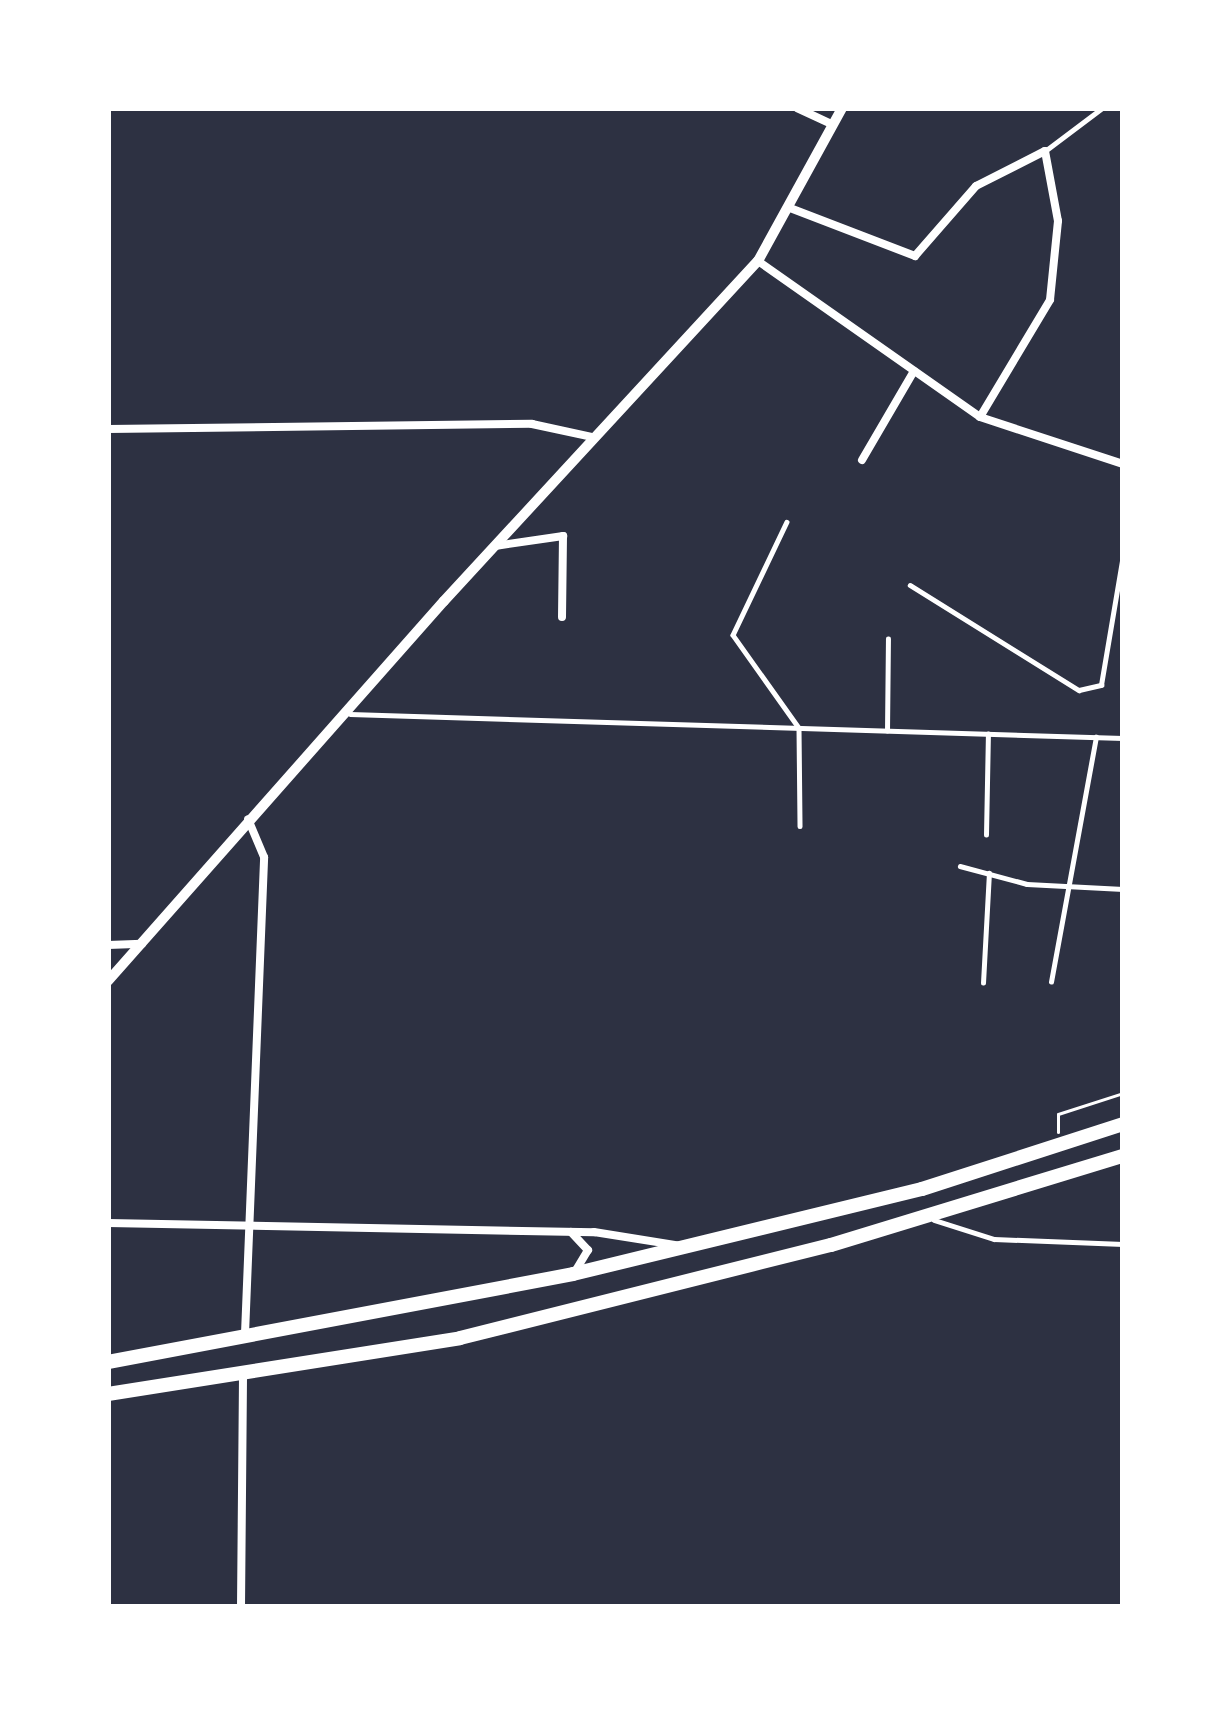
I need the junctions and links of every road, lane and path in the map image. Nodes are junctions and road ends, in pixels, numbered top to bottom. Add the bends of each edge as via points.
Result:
1 (797, 108) edge
2 (842, 108) edge
3 (1102, 108) edge
4 (833, 124) junction
5 (1045, 151) junction
6 (790, 208) junction
7 (758, 261) junction
8 (914, 371) junction
9 (980, 417) junction
10 (108, 428) edge
11 (592, 437) junction
12 (862, 460) dead end
13 (1123, 464) edge
14 (787, 522) dead end
15 (493, 546) junction
16 (1123, 555) edge
17 (910, 585) dead end
18 (562, 617) dead end
19 (888, 639) dead end
20 (350, 714) junction
21 (799, 728) junction
22 (887, 730) junction
23 (988, 734) junction
24 (1096, 737) junction
25 (1123, 738) edge
26 (248, 819) junction
27 (800, 826) dead end
28 (986, 835) dead end
29 (960, 866) dead end
30 (988, 873) junction
31 (1067, 886) junction
32 (1123, 889) edge
33 (142, 944) junction
34 (108, 945) edge
35 (108, 981) edge
36 (1052, 982) dead end
37 (983, 983) dead end
38 (1123, 1093) edge
39 (1123, 1124) edge
40 (1058, 1145) junction
41 (1123, 1156) edge
42 (922, 1189) junction
43 (927, 1217) junction
44 (108, 1223) edge
45 (248, 1225) junction
46 (569, 1232) junction
47 (1123, 1244) edge
48 (684, 1247) junction
49 (573, 1274) junction
50 (244, 1341) junction
51 (108, 1362) edge
52 (243, 1376) junction
53 (108, 1394) edge
54 (241, 1607) edge

1 - 4 street
2 - 4 street
3 - 5 lane
4 - 6 street
5 - 6 street via 976,186 915,256
5 - 9 street via 1058,221 1050,300
6 - 7 street
7 - 8 street
7 - 11 street
8 - 9 street
8 - 12 street
9 - 13 street
10 - 11 street via 532,424
11 - 15 street
14 - 21 lane via 733,635
15 - 18 street via 563,536
15 - 20 street
16 - 17 lane via 1101,685 1079,690
19 - 22 lane
20 - 21 lane
20 - 26 street
21 - 22 lane
21 - 27 lane
22 - 23 lane
23 - 24 lane
23 - 28 lane
24 - 25 lane
24 - 31 lane
26 - 33 street
26 - 45 street via 264,857
29 - 30 lane
30 - 31 lane
30 - 37 lane
31 - 32 lane
31 - 36 lane
33 - 34 street
33 - 35 street
38 - 40 path via 1058,1114
39 - 40 main road
40 - 42 main road
41 - 43 main road
42 - 43 lane
42 - 48 main road
43 - 47 lane via 994,1239
43 - 52 main road via 460,1338
44 - 45 street
45 - 46 street
45 - 50 street
46 - 48 street via 640,1235
46 - 49 street via 588,1250
48 - 49 main road
49 - 50 main road
50 - 51 main road
52 - 53 main road
52 - 54 street

